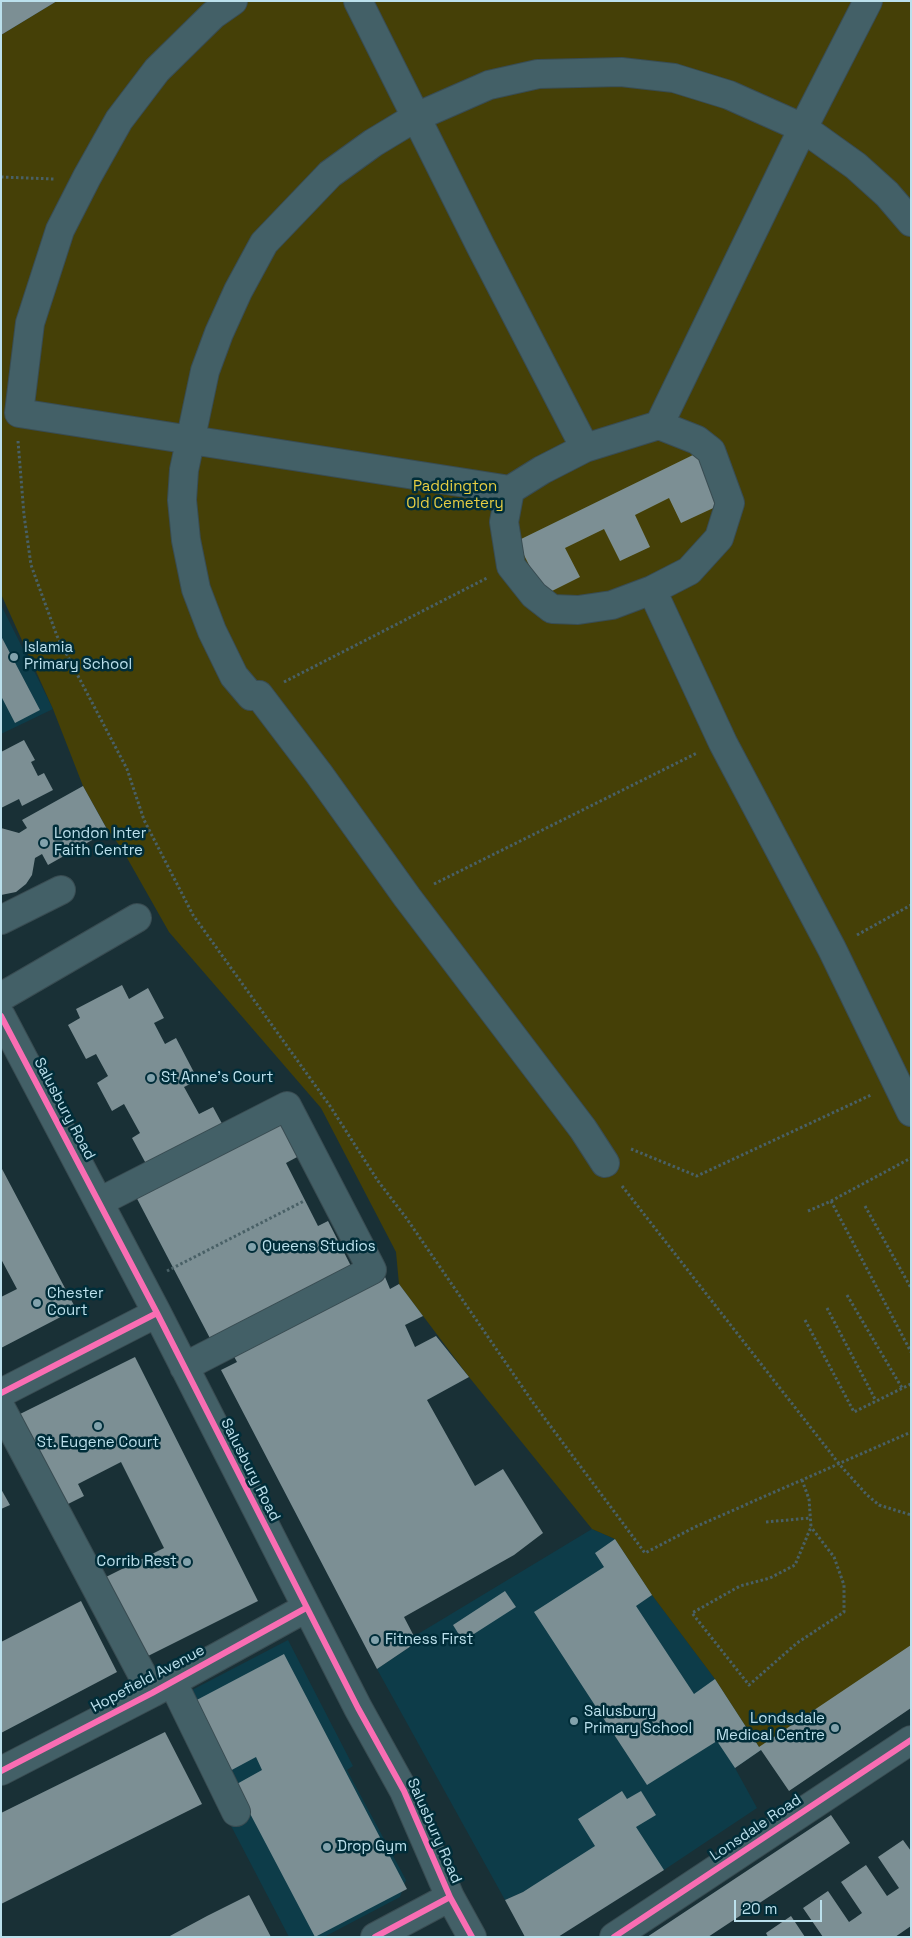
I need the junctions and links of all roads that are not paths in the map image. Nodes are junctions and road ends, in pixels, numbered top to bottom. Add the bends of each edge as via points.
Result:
1 (233, 1) edge
2 (358, 1) edge
3 (868, 1) edge
4 (416, 117) junction
5 (804, 128) junction
6 (911, 222) edge
7 (659, 425) junction
8 (190, 441) junction
9 (585, 448) junction
10 (510, 490) junction
11 (652, 590) junction
12 (61, 890) dead end
13 (138, 918) dead end
14 (1, 920) edge
15 (1, 997) edge
16 (1, 1016) edge
17 (911, 1112) edge
18 (605, 1164) road end
19 (99, 1202) junction
20 (158, 1313) junction
21 (184, 1367) junction
22 (1, 1393) edge
23 (1, 1408) edge
24 (306, 1608) junction
25 (162, 1687) junction
26 (911, 1740) edge
27 (1, 1771) edge
28 (236, 1812) dead end
29 (450, 1897) junction
30 (375, 1937) edge
31 (472, 1937) edge
32 (614, 1937) edge

1 - 8 street via 213,15 157,70 119,120 87,177 60,230 30,323 19,413
2 - 4 street
3 - 5 street
4 - 5 street via 489,85 538,74 621,72 674,78 728,94
4 - 8 street via 372,143 330,174 264,243 219,333 205,371
4 - 9 street
5 - 6 street via 856,166
5 - 7 street
7 - 9 street
7 - 11 street via 697,440 711,450 730,502 720,538 689,571
8 - 10 street
8 - 18 street via 182,500 186,540 196,589 234,676 251,696 259,695 583,1129
9 - 10 street
10 - 11 street via 504,522 510,566 534,595 552,609 578,610 612,605
11 - 17 street via 723,743 832,948
12 - 14 street
13 - 15 street
16 - 19 street, Salusbury Road
19 - 20 street, Salusbury Road
19 - 21 street via 287,1106 330,1188 372,1270
20 - 21 street, Salusbury Road
20 - 22 street
21 - 24 street, Salusbury Road
23 - 25 street
24 - 25 street, Hopefield Avenue
24 - 29 street, Salusbury Road via 404,1791
25 - 27 street, Hopefield Avenue
25 - 28 street
26 - 32 street, Lonsdale Road
29 - 30 street
29 - 31 street, Salusbury Road

